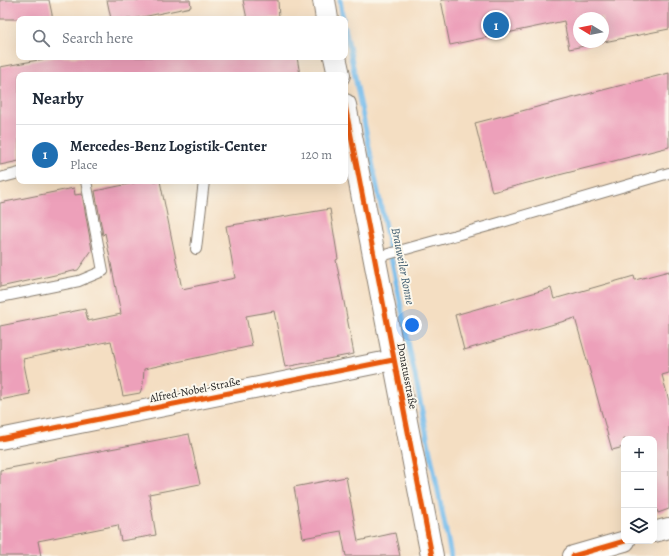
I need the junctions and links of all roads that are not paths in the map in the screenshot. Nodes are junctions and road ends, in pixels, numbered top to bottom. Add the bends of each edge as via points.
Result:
1 (324, 0) edge
2 (327, 16) edge
3 (336, 60) edge
4 (338, 72) edge
5 (348, 136) edge
6 (669, 173) edge
7 (16, 175) edge
8 (0, 178) edge
9 (87, 184) edge
10 (204, 184) edge
11 (196, 249) dead end
12 (378, 256) junction
13 (0, 297) edge
14 (393, 360) junction
15 (0, 439) edge
16 (669, 528) edge
17 (657, 531) edge
18 (621, 542) edge
19 (432, 556) edge
20 (573, 556) edge

1 - 2 street
3 - 4 street
5 - 12 street, Donatusstraße
6 - 12 lane via 500,224
7 - 8 lane
9 - 13 lane via 103,271 79,281
10 - 11 lane
12 - 14 street, Donatusstraße
14 - 15 street, Alfred-Nobel-Straße
14 - 19 street, Donatusstraße
16 - 17 street
18 - 20 street

